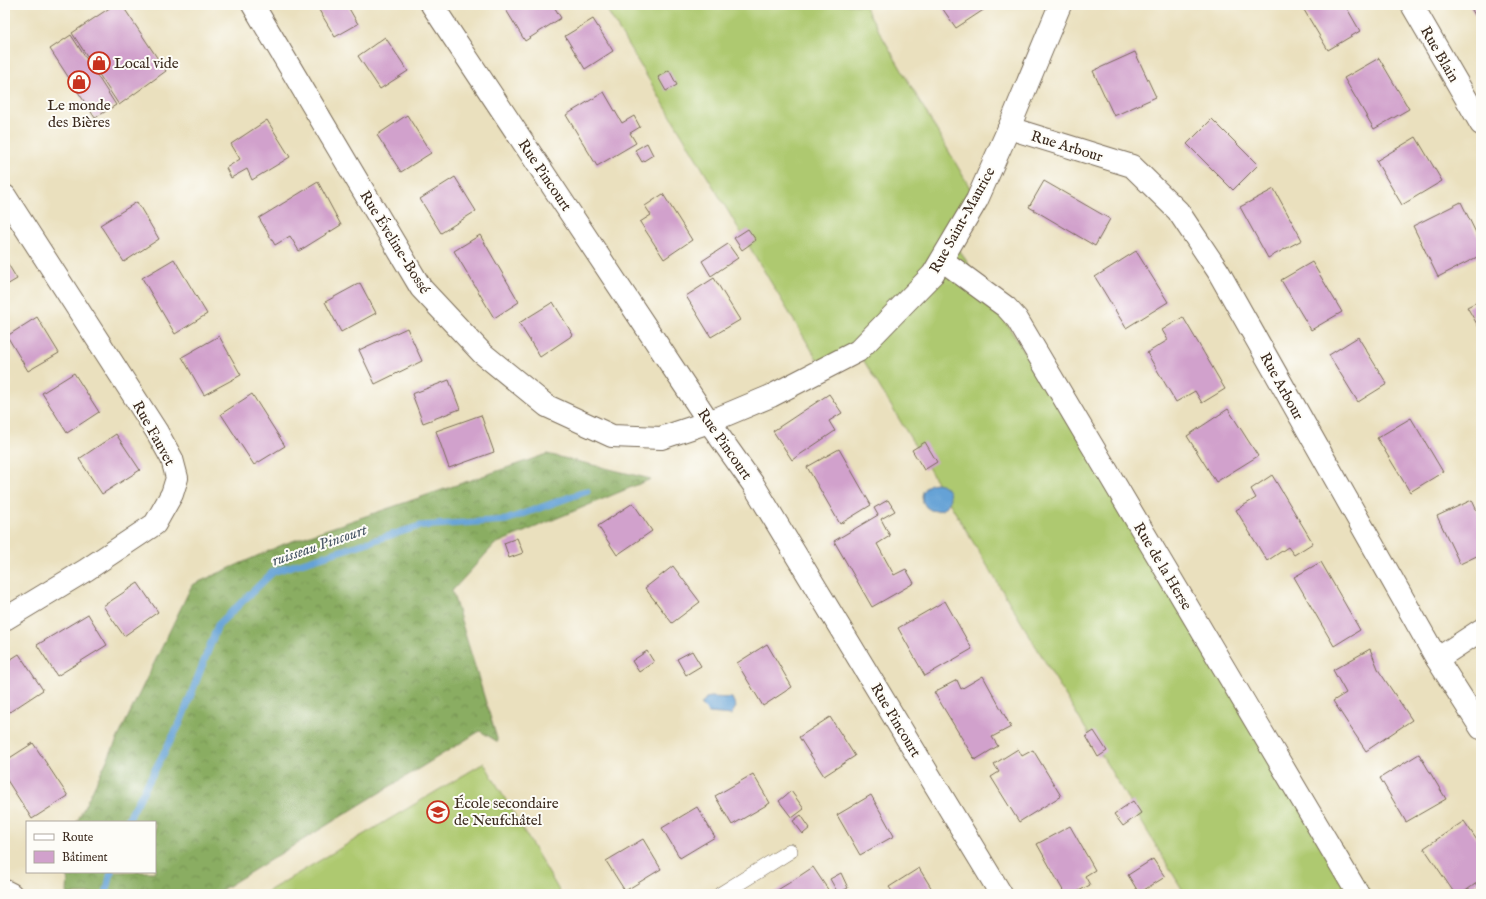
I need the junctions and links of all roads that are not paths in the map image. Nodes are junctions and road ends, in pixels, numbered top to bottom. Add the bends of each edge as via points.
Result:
1 (253, 5) edge
2 (432, 5) edge
3 (1060, 5) edge
4 (1412, 5) edge
5 (1481, 124) edge
6 (1009, 128) junction
7 (5, 196) edge
8 (942, 260) junction
9 (709, 422) junction
10 (5, 619) edge
11 (1481, 630) edge
12 (1437, 659) junction
13 (1481, 728) edge
14 (790, 851) dead end
15 (5, 891) edge
16 (11, 894) edge
17 (721, 894) edge
18 (1001, 894) edge
19 (1358, 894) edge

1 - 9 street, Rue Éveline-Bossé via 421,288 482,353 547,406 612,436 661,438
2 - 9 street, Rue Pincourt
3 - 6 street, Rue Saint-Maurice
4 - 5 street, Rue Blain
6 - 8 street, Rue Saint-Maurice via 977,200
6 - 12 street, Rue Arbour via 1132,166 1178,211 1218,271
7 - 10 street, Rue Fauvet via 157,432 172,459 177,478 172,494 155,524
8 - 9 street, Rue Saint-Maurice via 934,274 858,351 771,396
8 - 19 street, Rue de la Herse via 1006,307 1017,319
9 - 18 street, Rue Pincourt via 753,484
11 - 12 street
12 - 13 street, Rue Arbour
14 - 17 lane
15 - 16 street

